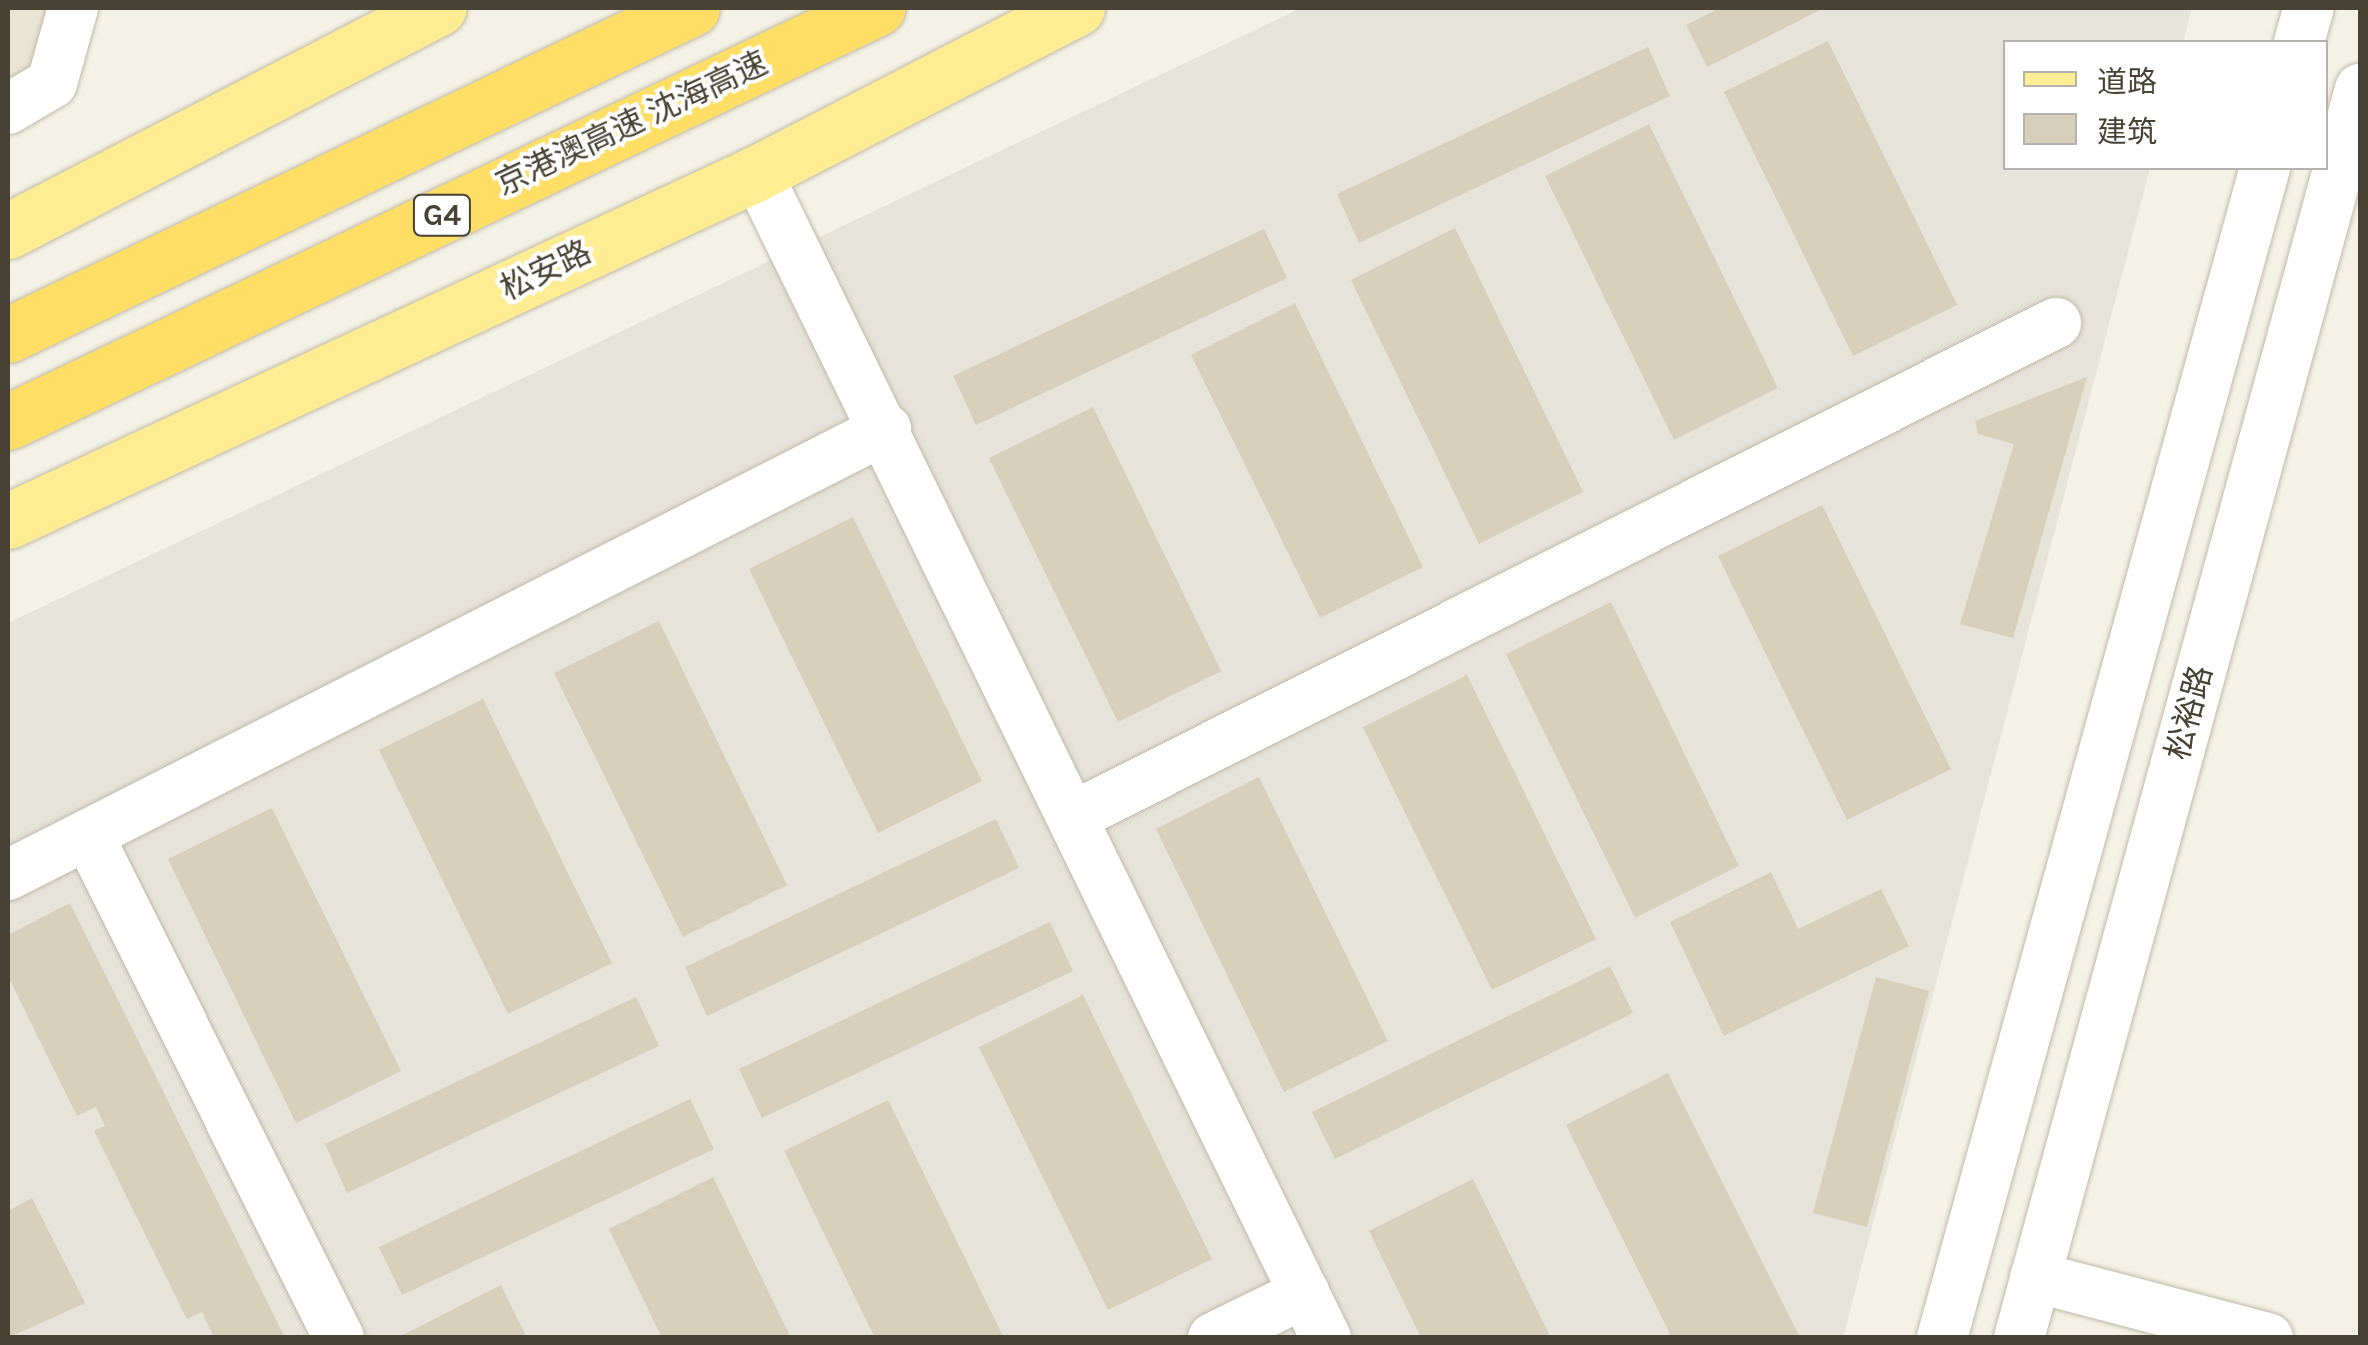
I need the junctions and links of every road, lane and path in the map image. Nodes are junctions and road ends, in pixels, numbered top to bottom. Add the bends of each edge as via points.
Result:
1 (74, 8) edge
2 (439, 8) edge
3 (692, 8) edge
4 (877, 8) edge
5 (1077, 8) edge
6 (2309, 8) edge
7 (2300, 40) edge
8 (2360, 89) edge
9 (8, 109) edge
10 (2263, 170) edge
11 (757, 173) junction
12 (8, 232) edge
13 (2056, 323) dead end
14 (8, 334) edge
15 (8, 422) edge
16 (886, 429) junction
17 (8, 522) edge
18 (1074, 816) junction
19 (88, 835) junction
20 (8, 875) edge
21 (2036, 1277) junction
22 (1305, 1293) junction
23 (339, 1338) edge
24 (1213, 1338) edge
25 (1326, 1338) edge
26 (1942, 1338) edge
27 (2019, 1338) edge
28 (2268, 1338) edge

1 - 9 street via 52,83
2 - 12 main road
3 - 14 highway, G4
4 - 15 highway, 京港澳高速 沈海高速 / G4
5 - 11 main road, 松安路
6 - 7 street
8 - 21 street, 松裕路
10 - 26 street
11 - 16 street
11 - 17 main road, 松安路
13 - 18 street
16 - 18 street
16 - 19 street
18 - 22 street
19 - 20 street
19 - 23 street
21 - 27 street, 松裕路
21 - 28 street
22 - 24 street
22 - 25 street

